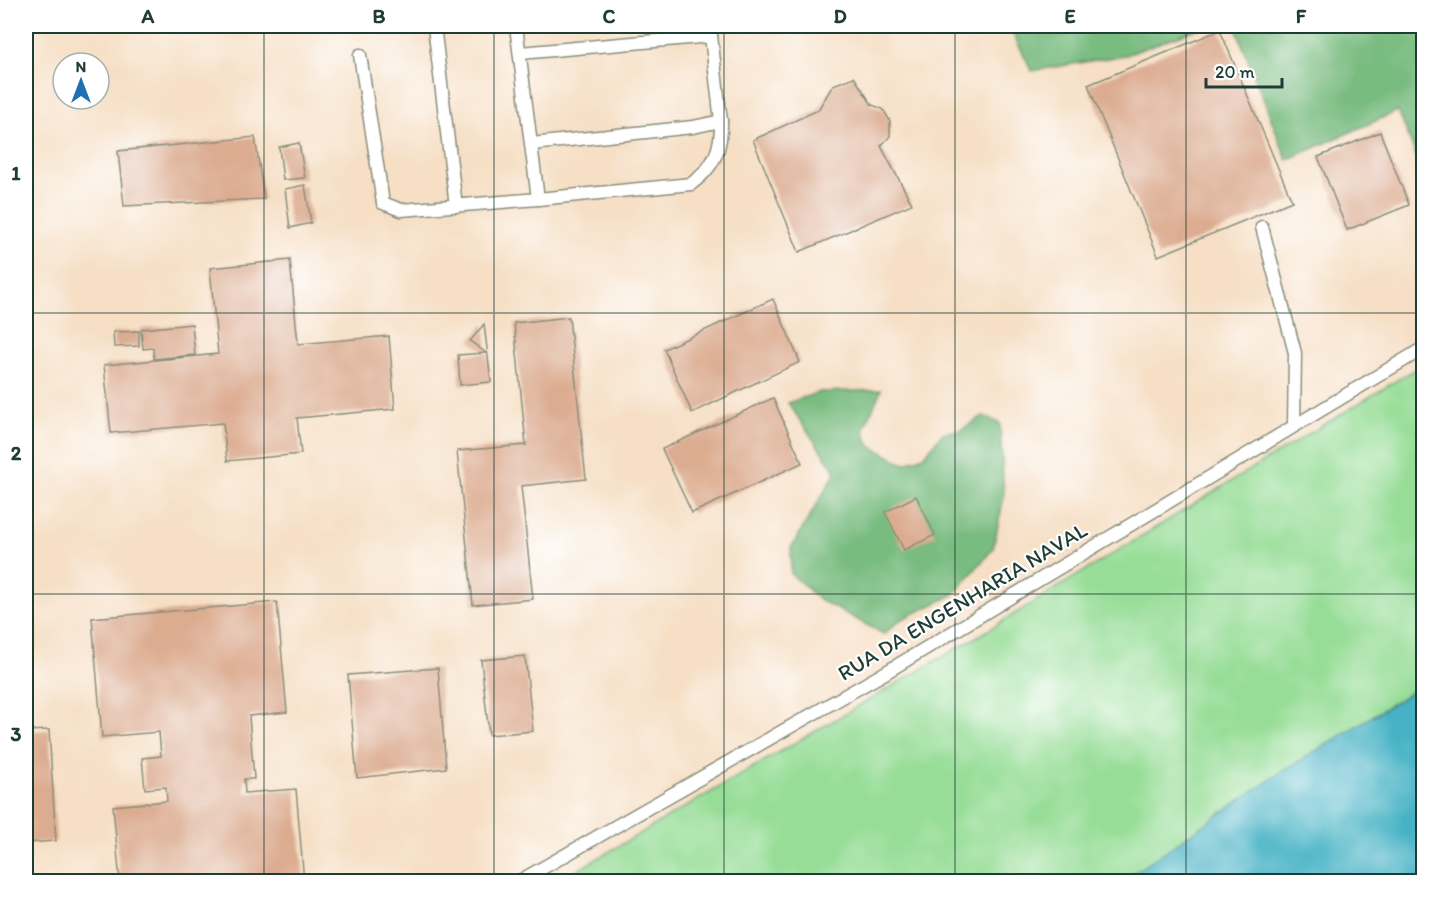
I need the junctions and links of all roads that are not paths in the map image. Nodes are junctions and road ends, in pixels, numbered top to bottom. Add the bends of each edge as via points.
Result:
1 (434, 26) edge
2 (516, 26) edge
3 (710, 31) edge
4 (520, 53) junction
5 (360, 55) dead end
6 (721, 121) junction
7 (532, 144) junction
8 (538, 199) junction
9 (456, 206) junction
10 (1262, 227) dead end
11 (1424, 348) edge
12 (1294, 426) junction
13 (518, 882) edge

1 - 9 lane
2 - 4 lane
3 - 4 lane
3 - 6 lane
4 - 7 lane
5 - 9 lane via 383,203 401,210
6 - 7 lane via 693,128
6 - 8 lane via 722,143 715,158 706,174 691,184
7 - 8 lane
8 - 9 lane
10 - 12 lane via 1295,353
11 - 12 lane, RUA DA ENGENHARIA NAVAL
12 - 13 lane, RUA DA ENGENHARIA NAVAL via 883,674

